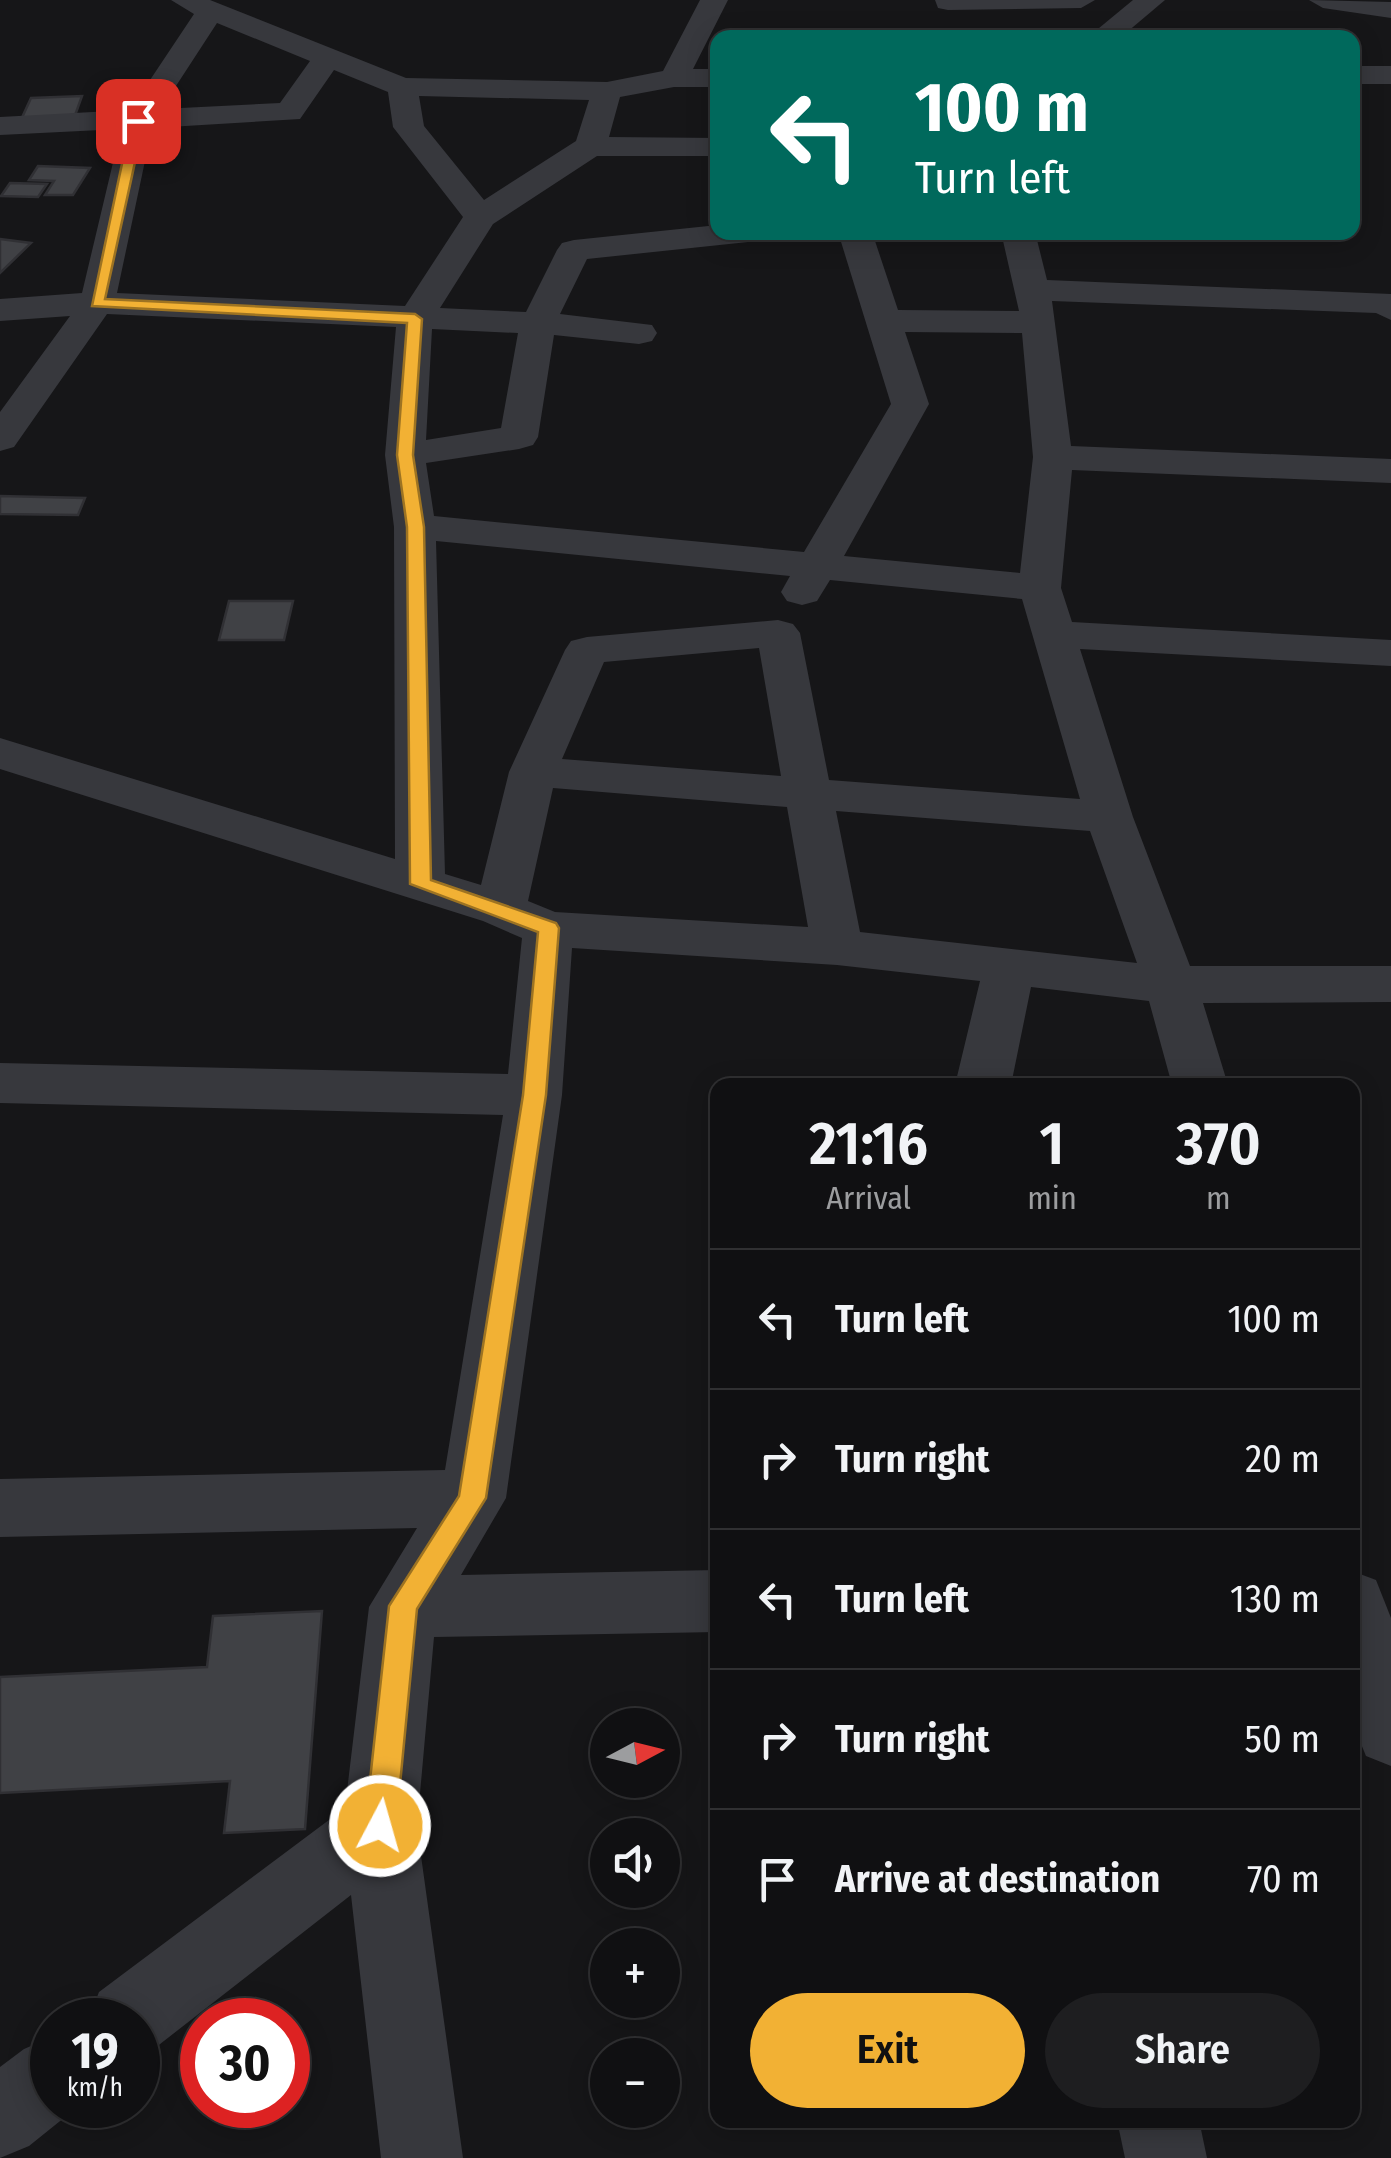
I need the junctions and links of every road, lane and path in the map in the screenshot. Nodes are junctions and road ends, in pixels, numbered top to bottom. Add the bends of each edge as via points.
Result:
1 (714, 0) edge
2 (1081, 0) edge
3 (1150, 0) edge
4 (1323, 0) edge
5 (948, 1) edge
6 (198, 5) edge
7 (1391, 10) edge
8 (956, 30) edge
9 (1111, 30) edge
10 (328, 56) junction
11 (1360, 75) edge
12 (1391, 75) edge
13 (674, 78) junction
14 (710, 78) edge
15 (402, 87) junction
16 (607, 91) junction
17 (138, 121) junction
18 (0, 126) edge
19 (590, 146) junction
20 (710, 147) edge
21 (480, 218) junction
22 (710, 236) edge
23 (858, 240) edge
24 (1020, 240) edge
25 (97, 302) junction
26 (1035, 306) junction
27 (1391, 309) edge
28 (0, 310) edge
29 (415, 319) junction
30 (884, 321) junction
31 (538, 323) junction
32 (640, 334) dead end
33 (0, 439) edge
34 (405, 455) junction
35 (1053, 457) junction
36 (1391, 471) edge
37 (415, 527) junction
38 (818, 566) junction
39 (1040, 588) junction
40 (778, 634) junction
41 (1053, 634) junction
42 (1391, 653) edge
43 (0, 753) edge
44 (533, 772) junction
45 (808, 793) junction
46 (1109, 817) junction
47 (420, 884) junction
48 (525, 919) junction
49 (837, 947) junction
50 (1009, 966) junction
51 (1391, 984) edge
52 (1171, 985) junction
53 (985, 1078) edge
54 (1198, 1078) edge
55 (0, 1083) edge
56 (534, 1095) junction
57 (472, 1498) junction
58 (0, 1508) edge
59 (710, 1602) edge
60 (404, 1606) junction
61 (1360, 1629) edge
62 (1391, 1732) edge
63 (380, 1826) junction
64 (156, 1998) edge
65 (30, 2094) edge
66 (0, 2117) edge
67 (1160, 2128) edge
68 (422, 2158) edge
69 (1166, 2158) edge

1 - 13 street
2 - 5 street
3 - 9 street
4 - 7 street
5 - 8 street
6 - 10 street via 296,29
6 - 17 street
10 - 15 street
10 - 17 street via 288,112
11 - 12 street
13 - 14 street
13 - 16 street
15 - 16 street
15 - 21 street via 409,127
16 - 19 street
17 - 18 street
17 - 25 street
19 - 20 street
19 - 21 street
21 - 29 street
22 - 31 street via 574,250
23 - 30 street
24 - 26 street
25 - 28 street
25 - 29 street
25 - 33 street
26 - 27 street via 1386,303
26 - 30 street
26 - 35 street
29 - 31 street
29 - 34 street
30 - 38 street via 910,404
31 - 32 street
31 - 34 street via 518,437
34 - 37 street
35 - 36 street
35 - 39 street
37 - 38 street
37 - 47 street
38 - 39 street
38 - 40 street
39 - 41 street
40 - 44 street via 587,650
40 - 45 street
41 - 42 street
41 - 46 street
43 - 47 street
44 - 45 street
44 - 48 street
45 - 46 street
45 - 49 street
46 - 52 street
47 - 48 street
48 - 49 street
48 - 56 street
49 - 50 street
50 - 52 street
50 - 53 street
51 - 52 street
52 - 54 street
55 - 56 street
56 - 57 street
57 - 58 street
57 - 60 street
59 - 60 street
60 - 63 street
61 - 62 street
63 - 64 street
63 - 68 street
65 - 66 street
67 - 69 street

